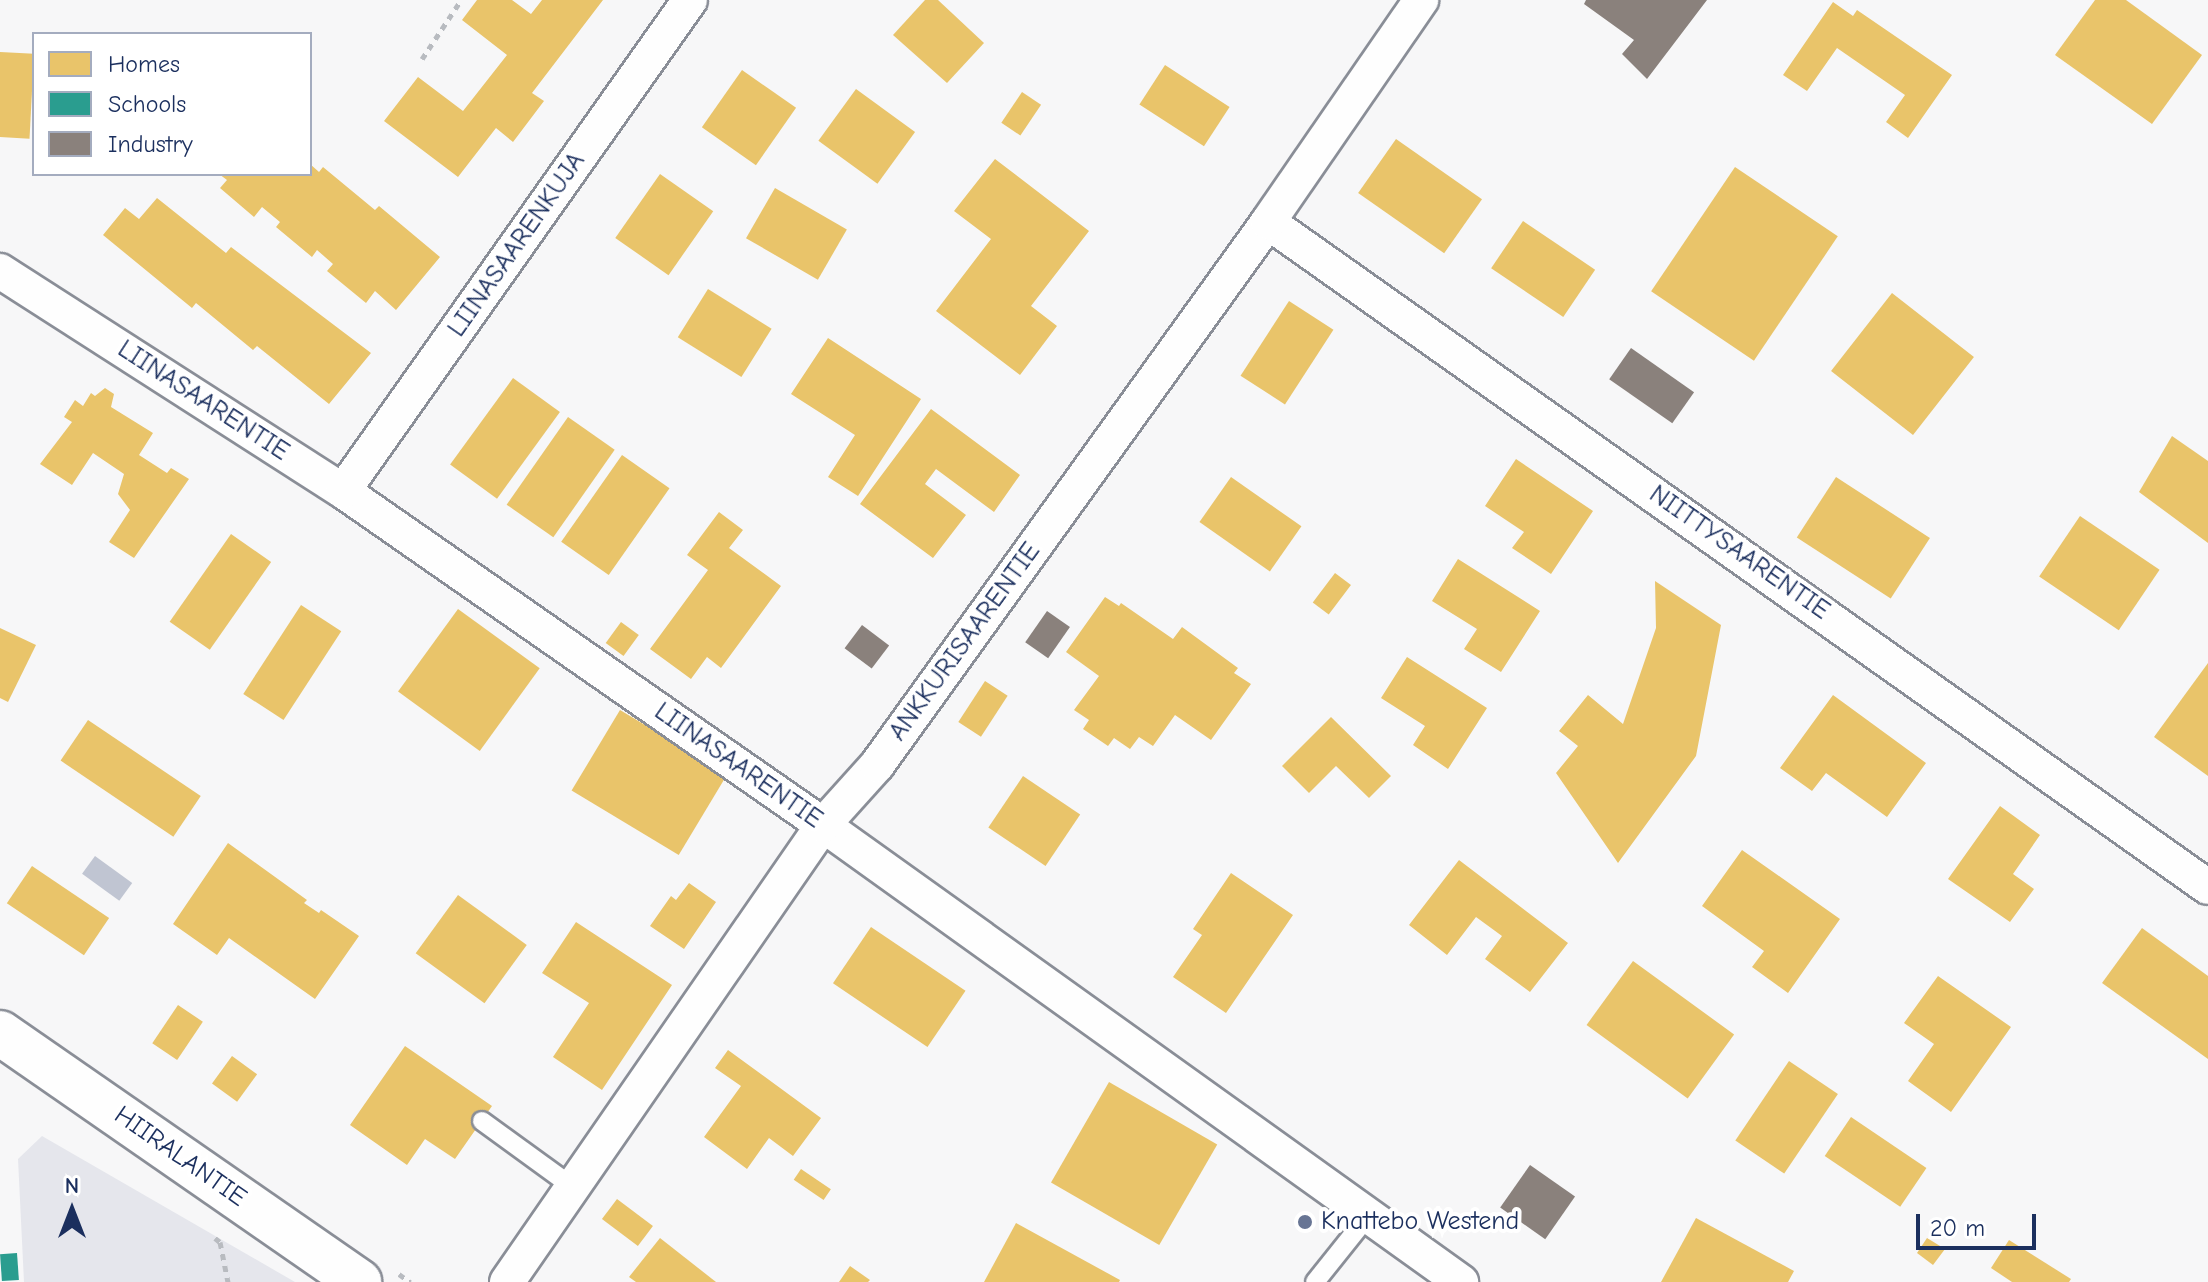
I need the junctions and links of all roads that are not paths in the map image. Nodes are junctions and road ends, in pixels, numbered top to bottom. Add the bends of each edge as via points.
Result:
1 (690, 0) edge
2 (1421, 0) edge
3 (1268, 222) junction
4 (0, 271) edge
5 (343, 491) junction
6 (823, 825) junction
7 (2208, 887) edge
8 (6, 1046) edge
9 (482, 1121) dead end
10 (573, 1187) junction
11 (1367, 1217) junction
12 (359, 1282) edge
13 (507, 1282) edge
14 (1315, 1282) edge
15 (1461, 1282) edge

1 - 5 street, LIINASAARENKUJA
2 - 3 street, ANKKURISAARENTIE
3 - 6 street, ANKKURISAARENTIE via 877,765
3 - 7 street, NIITTYSAARENTIE
4 - 5 street, LIINASAARENTIE
5 - 6 street, LIINASAARENTIE
6 - 10 street, ANKKURISAARENTIE
6 - 11 street, LIINASAARENTIE
8 - 12 street, HIIRALANTIE
9 - 10 lane
10 - 13 street, ANKKURISAARENTIE
11 - 14 lane
11 - 15 street, LIINASAARENTIE

